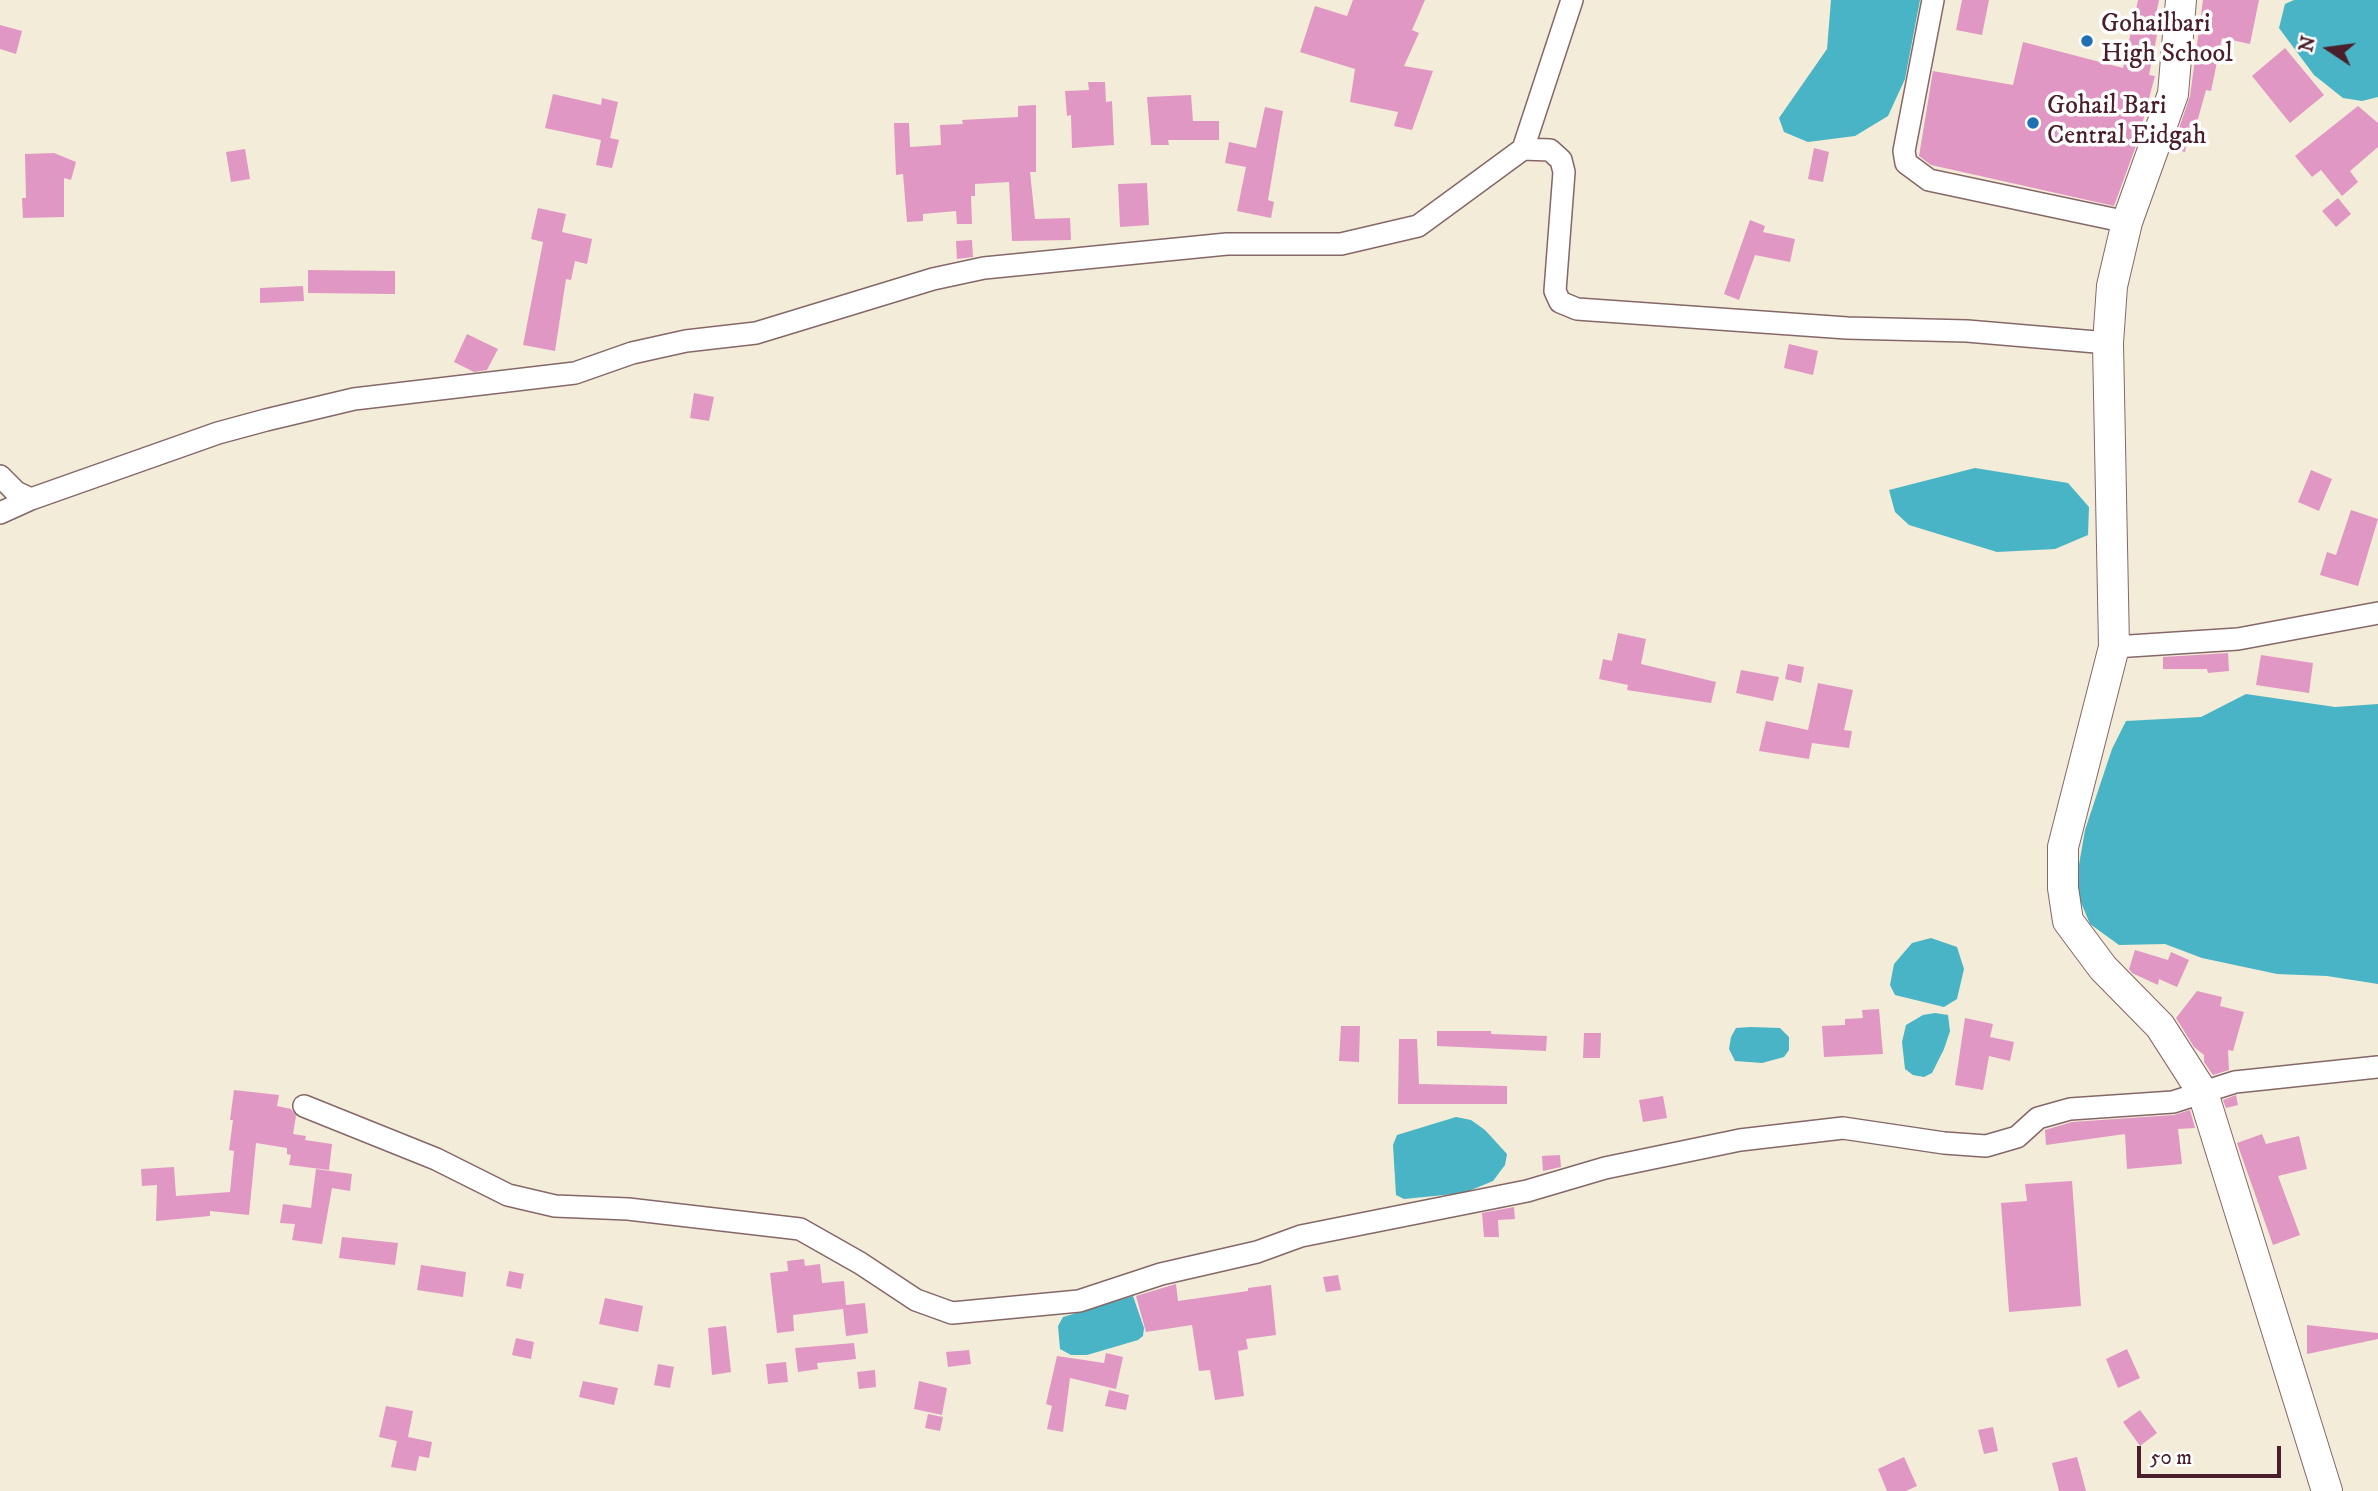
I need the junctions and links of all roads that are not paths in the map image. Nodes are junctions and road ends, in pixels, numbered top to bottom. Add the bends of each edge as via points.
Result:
1 (1572, 0) edge
2 (1933, 0) edge
3 (2181, 0) edge
4 (1523, 149) junction
5 (2127, 222) junction
6 (2108, 343) junction
7 (0, 476) edge
8 (31, 499) junction
9 (0, 513) edge
10 (2378, 613) edge
11 (2114, 647) junction
12 (2378, 1067) edge
13 (2203, 1093) junction
14 (304, 1106) dead end
15 (2327, 1491) edge

1 - 4 street
2 - 5 street via 1906,163 1929,180
3 - 5 street via 2173,94
4 - 6 street via 1550,150 1561,160 1564,172 1555,291 1560,302 1577,309
4 - 8 street via 1418,226 1382,235 1341,244 1227,244 984,268 756,333 685,341 575,373 354,399 218,433
5 - 6 street via 2112,286
6 - 11 street
7 - 8 street
8 - 9 street
10 - 11 street via 2238,639
11 - 13 street via 2063,847 2068,921 2103,968 2160,1026
12 - 13 street via 2235,1082
13 - 14 street via 2173,1102 2070,1109 2038,1118 2017,1137 1986,1146 1843,1128 1740,1140 1605,1168 1527,1191 1301,1236 1079,1301 953,1313 916,1300 800,1229 628,1209 555,1206 508,1195 436,1159
13 - 15 street

